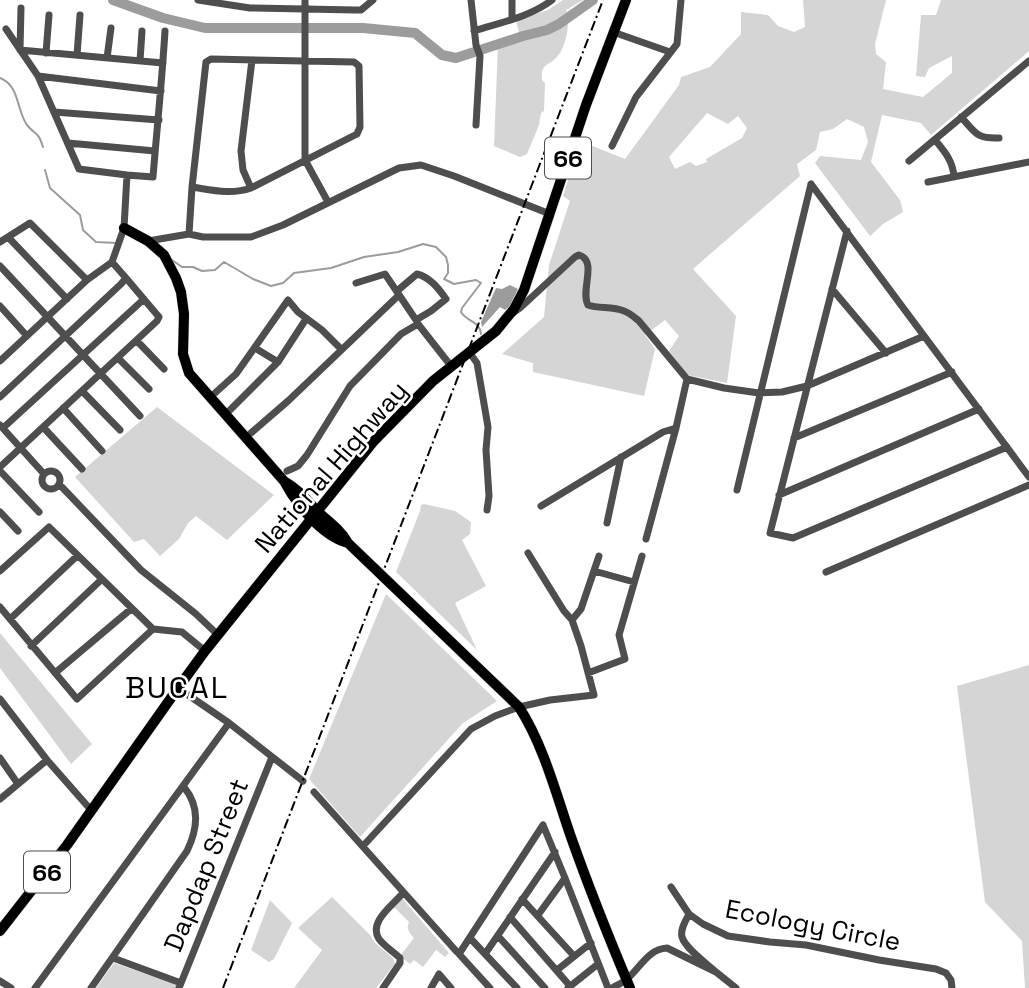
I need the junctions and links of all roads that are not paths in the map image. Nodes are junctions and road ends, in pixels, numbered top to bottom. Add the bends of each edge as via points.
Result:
1 (198, 0) edge
2 (305, 0) edge
3 (373, 0) edge
4 (471, 0) edge
5 (512, 0) edge
6 (552, 0) edge
7 (626, 0) edge
8 (681, 0) edge
9 (21, 8) dead end
10 (304, 9) junction
11 (49, 15) dead end
12 (80, 15) dead end
13 (512, 19) junction
14 (111, 28) dead end
15 (6, 29) dead end
16 (142, 31) dead end
17 (474, 31) junction
18 (165, 32) dead end
19 (613, 32) junction
20 (20, 50) junction
21 (46, 52) junction
22 (670, 52) junction
23 (77, 55) junction
24 (107, 58) junction
25 (252, 60) junction
26 (139, 61) junction
27 (305, 61) junction
28 (1029, 61) edge
29 (163, 63) junction
30 (38, 76) junction
31 (161, 91) junction
32 (54, 112) junction
33 (961, 117) junction
34 (159, 120) junction
35 (476, 125) dead end
36 (999, 138) dead end
37 (935, 140) junction
38 (68, 142) junction
39 (612, 146) dead end
40 (155, 151) junction
41 (304, 160) junction
42 (909, 162) dead end
43 (1029, 162) edge
44 (127, 175) junction
45 (954, 177) junction
46 (928, 183) dead end
47 (192, 187) junction
48 (251, 188) junction
49 (328, 202) junction
50 (550, 214) junction
51 (846, 231) junction
52 (123, 232) junction
53 (188, 234) junction
54 (8, 237) junction
55 (148, 241) junction
56 (0, 242) edge
57 (112, 262) junction
58 (0, 266) edge
59 (126, 278) junction
60 (87, 280) junction
61 (356, 283) dead end
62 (832, 289) junction
63 (398, 293) junction
64 (67, 299) junction
65 (144, 299) junction
66 (0, 306) edge
67 (510, 315) junction
68 (48, 317) junction
69 (306, 319) junction
70 (417, 322) junction
71 (27, 336) junction
72 (66, 336) junction
73 (924, 336) junction
74 (137, 341) junction
75 (0, 345) edge
76 (255, 348) junction
77 (341, 349) junction
78 (469, 352) junction
79 (886, 353) junction
80 (8, 354) junction
81 (84, 355) junction
82 (118, 358) junction
83 (0, 361) edge
84 (278, 362) junction
85 (451, 366) junction
86 (164, 369) dead end
87 (951, 372) junction
88 (101, 373) junction
89 (687, 379) junction
90 (807, 386) junction
91 (149, 389) dead end
92 (82, 391) junction
93 (215, 393) dead end
94 (759, 393) junction
95 (0, 397) edge
96 (64, 408) junction
97 (979, 409) junction
98 (230, 410) dead end
99 (140, 416) dead end
100 (2, 427) edge
101 (43, 427) junction
102 (676, 428) junction
103 (120, 430) dead end
104 (251, 433) dead end
105 (794, 439) junction
106 (1007, 447) junction
107 (21, 448) junction
108 (102, 451) dead end
109 (621, 457) junction
110 (0, 469) edge
111 (82, 469) dead end
112 (44, 474) junction
113 (285, 476) junction
114 (1029, 477) edge
115 (59, 484) junction
116 (1029, 485) edge
117 (737, 490) dead end
118 (779, 495) junction
119 (541, 506) dead end
120 (487, 510) dead end
121 (0, 512) edge
122 (40, 512) dead end
123 (314, 515) junction
124 (607, 523) dead end
125 (18, 531) dead end
126 (646, 539) dead end
127 (528, 553) dead end
128 (77, 556) junction
129 (598, 556) dead end
130 (642, 556) dead end
131 (0, 571) edge
132 (594, 571) junction
133 (826, 572) dead end
134 (102, 580) junction
135 (634, 582) junction
136 (0, 607) edge
137 (131, 609) junction
138 (10, 619) junction
139 (572, 620) junction
140 (153, 629) junction
141 (218, 635) junction
142 (31, 646) junction
143 (205, 651) junction
144 (55, 673) junction
145 (588, 673) junction
146 (178, 688) junction
147 (0, 699) edge
148 (519, 707) junction
149 (229, 723) junction
150 (272, 757) junction
151 (0, 758) edge
152 (47, 760) junction
153 (303, 781) dead end
154 (18, 784) junction
155 (184, 787) junction
156 (314, 792) dead end
157 (1, 795) edge
158 (91, 810) junction
159 (363, 846) junction
160 (555, 852) junction
161 (565, 878) junction
162 (671, 887) dead end
163 (403, 893) junction
164 (522, 899) junction
165 (689, 914) junction
166 (538, 915) junction
167 (510, 917) junction
168 (0, 931) edge
169 (498, 936) junction
170 (470, 938) junction
171 (591, 943) junction
172 (457, 952) dead end
173 (485, 954) junction
174 (574, 956) junction
175 (113, 958) junction
176 (598, 964) junction
177 (557, 970) junction
178 (716, 972) junction
179 (0, 981) edge
180 (628, 984) edge
181 (180, 985) edge
182 (569, 987) edge
183 (11, 988) edge
184 (35, 988) edge
185 (91, 988) edge
186 (383, 988) edge
187 (431, 988) edge
188 (451, 988) edge
189 (490, 988) edge
190 (516, 988) edge
191 (545, 988) edge
192 (610, 988) edge
193 (736, 988) edge
194 (952, 988) edge

1 - 10 street via 250,8
2 - 10 street
3 - 10 street via 361,10
4 - 17 street
5 - 13 street
6 - 13 street
7 - 19 main road, National Highway / 66
8 - 22 street via 677,44
9 - 20 street
10 - 27 street
11 - 21 street
12 - 23 street
13 - 17 street
14 - 24 street
15 - 20 street
16 - 26 street
17 - 35 street via 481,56
18 - 29 street
19 - 22 street
19 - 50 main road, National Highway / 66
20 - 21 street
20 - 30 street
21 - 23 street
22 - 39 street via 636,97
23 - 24 street
24 - 26 street
25 - 27 street
25 - 47 street via 206,62
25 - 48 street via 241,151
26 - 29 street
27 - 41 street
27 - 41 street via 354,62 359,66 360,127 351,139
28 - 33 street
29 - 31 street
30 - 31 street
30 - 32 street
31 - 34 street
32 - 34 street
32 - 38 street
33 - 36 street via 978,135
33 - 37 street
34 - 40 street
37 - 42 street
37 - 45 street via 954,167
38 - 40 street
38 - 44 street via 79,169
40 - 44 street via 153,177
41 - 48 street
41 - 49 street
43 - 45 street
44 - 52 street
45 - 46 street
47 - 48 street via 239,192
47 - 53 street
49 - 50 street via 400,168 421,165
49 - 53 street via 251,237
50 - 67 main road, National Highway / 66 via 524,290
51 - 62 street
51 - 73 street
51 - 94 street via 811,184
52 - 55 main road
52 - 57 street
53 - 55 street
54 - 56 street
54 - 60 street via 30,223
54 - 64 street
55 - 113 main road via 163,255 181,292 183,354 189,373
57 - 59 street
57 - 60 street
58 - 68 street
59 - 65 street
59 - 72 street
60 - 64 street
61 - 63 street via 385,274
62 - 79 street
62 - 90 street
63 - 70 street
63 - 70 street via 417,274 446,299
63 - 77 street
64 - 68 street
65 - 74 street via 159,317
65 - 81 street
66 - 71 street
67 - 78 main road, National Highway / 66
67 - 89 street via 575,257 584,256 589,265 586,302 631,314
68 - 71 street
68 - 72 street
69 - 76 street via 288,300
69 - 77 street
69 - 84 street
70 - 85 street
70 - 113 street via 350,386 307,455
71 - 80 street
72 - 81 street
72 - 95 street
73 - 79 street
73 - 87 street
74 - 82 street
74 - 86 street
75 - 80 street
76 - 84 street
76 - 93 street
77 - 104 street
78 - 85 main road, National Highway / 66
78 - 120 street via 477,363 488,427
79 - 90 street
80 - 83 street
81 - 88 street
81 - 100 street
82 - 88 street
82 - 91 street
84 - 98 street
85 - 123 main road, National Highway / 66 via 373,442
87 - 97 street
87 - 105 street
88 - 92 street
88 - 99 street
89 - 94 street
89 - 102 street
90 - 94 street
90 - 105 street
92 - 96 street
92 - 103 street
94 - 117 street
96 - 101 street
96 - 108 street
97 - 106 street
97 - 118 street
100 - 107 street
101 - 107 street
101 - 111 street
102 - 109 street
102 - 126 street
105 - 118 street
106 - 114 street
106 - 118 street via 793,538 770,533
107 - 110 street
107 - 112 street
109 - 119 street
109 - 124 street
110 - 122 street
112 - 115 street via 58,473
112 - 115 street via 46,487
113 - 123 main road
115 - 141 street via 141,570
116 - 133 street
121 - 125 street
123 - 141 main road, National Highway / 66
123 - 148 main road via 343,534
127 - 139 street
128 - 131 street via 49,527
128 - 134 street
128 - 138 street
129 - 132 street
130 - 135 street
132 - 135 street
132 - 139 street via 581,609
134 - 137 street
134 - 142 street
135 - 145 street via 619,635 625,659
136 - 138 street
137 - 140 street
137 - 144 street
138 - 142 street
139 - 145 street
140 - 143 street via 181,632
140 - 144 street via 77,699
141 - 143 main road, National Highway / 66
142 - 144 street
143 - 146 main road, National Highway / 66
145 - 148 street via 594,695
146 - 149 street
146 - 158 main road, National Highway / 66
147 - 152 street
148 - 159 street via 471,729
148 - 180 main road via 545,762
149 - 150 street
149 - 155 street
150 - 153 street
150 - 181 street, Dapdap Street
151 - 154 street
152 - 154 street
152 - 158 street
154 - 157 street
155 - 175 street via 195,809 193,839
155 - 184 street
156 - 159 street
158 - 168 main road, National Highway / 66
159 - 163 street
160 - 161 street
160 - 164 street
160 - 170 street via 543,825
161 - 166 street
161 - 171 street
162 - 165 street
163 - 172 street
163 - 186 street via 379,919 376,929 381,941 400,958
164 - 166 street
164 - 167 street
165 - 178 street, Ecology Circle via 682,937
165 - 194 street, Ecology Circle via 728,936 936,968 946,973
166 - 174 street
167 - 169 street
167 - 177 street
169 - 173 street
169 - 191 street
170 - 173 street
170 - 189 street via 459,954
171 - 174 street
171 - 176 street
173 - 190 street
174 - 177 street
175 - 181 street
175 - 185 street
176 - 182 street
176 - 192 street
177 - 182 street
178 - 180 street via 667,948 658,949
178 - 193 street
179 - 183 street
180 - 192 street
187 - 188 street via 439,974

